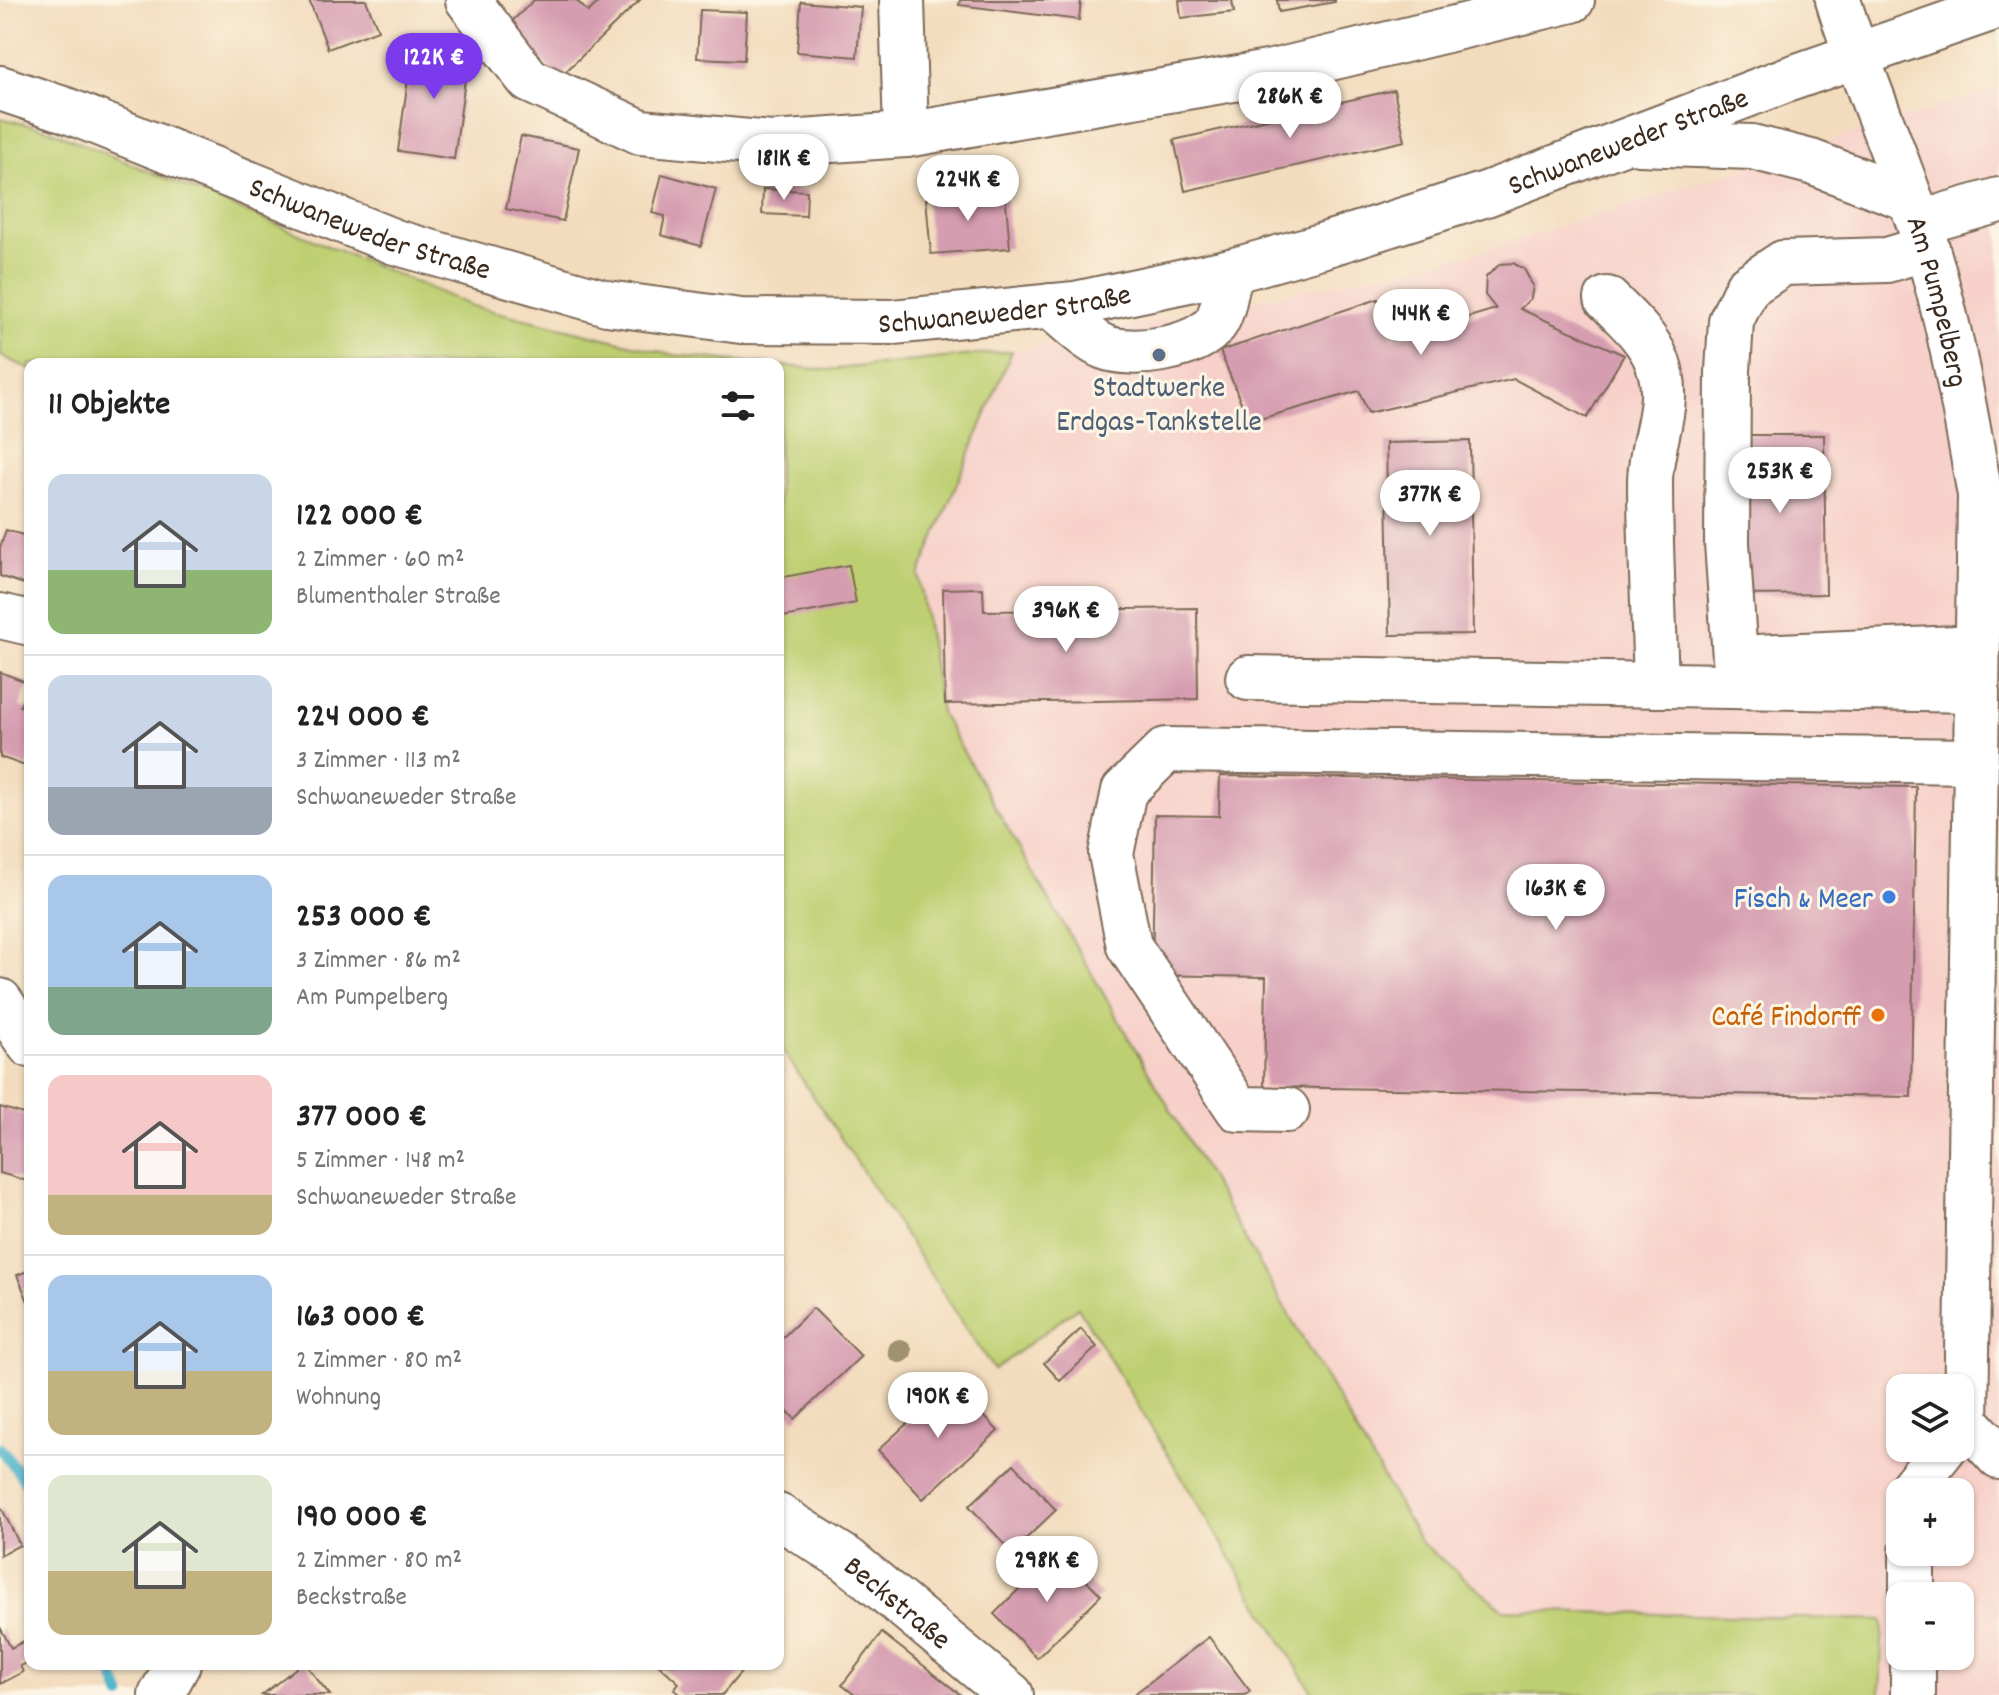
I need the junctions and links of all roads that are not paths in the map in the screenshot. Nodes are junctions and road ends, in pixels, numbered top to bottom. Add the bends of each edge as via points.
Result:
1 (468, 0) edge
2 (902, 0) edge
3 (1572, 0) edge
4 (1838, 0) edge
5 (1999, 6) edge
6 (1855, 55) junction
7 (0, 88) edge
8 (906, 135) junction
9 (1621, 143) junction
10 (1999, 200) edge
11 (1911, 232) junction
12 (1231, 271) junction
13 (1607, 299) dead end
14 (1050, 306) junction
15 (0, 616) edge
16 (24, 622) edge
17 (1978, 647) junction
18 (1248, 678) dead end
19 (1656, 685) junction
20 (1977, 690) junction
21 (1976, 761) junction
22 (0, 1001) edge
23 (24, 1036) edge
24 (1287, 1110) dead end
25 (1959, 1374) edge
26 (1974, 1443) edge
27 (1999, 1457) edge
28 (1933, 1462) edge
29 (1920, 1478) edge
30 (784, 1520) edge
31 (175, 1670) edge
32 (1913, 1670) edge
33 (161, 1695) edge
34 (1011, 1695) edge
35 (1913, 1695) edge

1 - 8 street via 529,80 641,132 772,144
2 - 8 street
3 - 8 street via 1268,73
4 - 6 street, Am Pumpelberg
5 - 6 street, Schwaneweder Straße
6 - 9 street, Schwaneweder Straße
6 - 11 street, Am Pumpelberg
7 - 14 street, Schwaneweder Straße via 395,242 607,303 741,321 893,322
9 - 11 street via 1752,147 1811,162
9 - 12 street, Schwaneweder Straße via 1486,194
10 - 11 street
11 - 17 street, Am Pumpelberg via 1955,357 1980,495
11 - 17 street via 1783,263 1747,287 1731,321 1727,543 1735,658
12 - 14 street, Schwaneweder Straße
12 - 14 street via 1217,322 1200,339 1161,349 1130,353 1103,346
13 - 19 street via 1658,362 1663,393 1650,477
15 - 16 street
17 - 20 street, Am Pumpelberg
18 - 19 street
19 - 20 street
20 - 21 street, Am Pumpelberg
21 - 24 street via 1166,750 1124,791 1111,854 1129,946 1238,1109
21 - 25 street, Am Pumpelberg
22 - 23 street
26 - 27 street
28 - 29 street
30 - 34 street, Beckstraße via 848,1560
31 - 33 street
32 - 35 street

